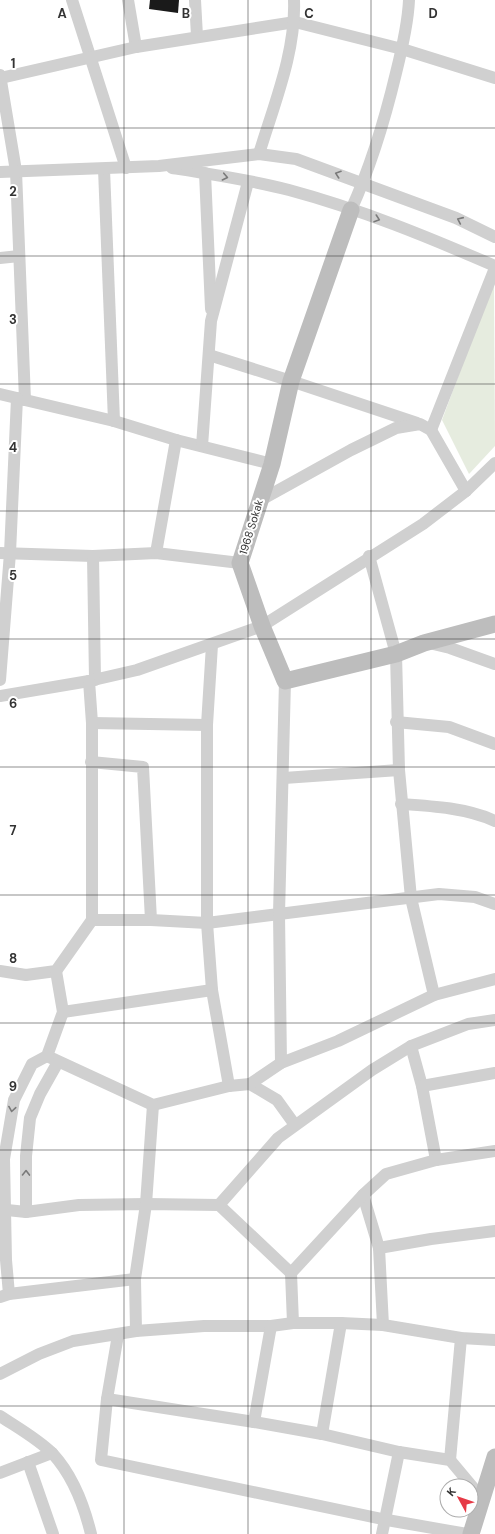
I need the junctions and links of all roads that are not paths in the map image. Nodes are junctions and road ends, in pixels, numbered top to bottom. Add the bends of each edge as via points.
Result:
1 (72, 0) edge
2 (128, 0) edge
3 (195, 0) edge
4 (294, 0) edge
5 (409, 0) edge
6 (295, 22) junction
7 (197, 36) junction
8 (136, 47) junction
9 (402, 49) junction
10 (92, 58) junction
11 (1, 77) edge
12 (495, 78) edge
13 (259, 154) junction
14 (159, 166) junction
15 (126, 168) junction
16 (104, 169) junction
17 (16, 171) junction
18 (0, 172) edge
19 (206, 173) junction
20 (248, 182) junction
21 (364, 183) junction
22 (352, 210) junction
23 (495, 236) edge
24 (19, 256) junction
25 (0, 258) edge
26 (495, 267) edge
27 (211, 324) junction
28 (209, 355) junction
29 (291, 380) junction
30 (0, 394) edge
31 (21, 399) junction
32 (114, 421) junction
33 (420, 424) junction
34 (431, 430) junction
35 (176, 440) junction
36 (202, 446) junction
37 (495, 463) edge
38 (272, 464) junction
39 (466, 491) junction
40 (259, 501) junction
41 (5, 553) edge
42 (156, 553) junction
43 (93, 556) junction
44 (369, 556) junction
45 (240, 563) junction
46 (495, 624) edge
47 (262, 626) junction
48 (424, 642) junction
49 (212, 645) junction
50 (396, 654) junction
51 (495, 664) edge
52 (0, 680) edge
53 (285, 680) junction
54 (92, 681) junction
55 (0, 696) edge
56 (396, 722) junction
57 (92, 723) junction
58 (207, 725) junction
59 (495, 744) edge
60 (91, 762) junction
61 (398, 770) junction
62 (284, 778) junction
63 (401, 804) junction
64 (495, 822) edge
65 (411, 898) junction
66 (495, 904) edge
67 (279, 914) junction
68 (92, 920) junction
69 (151, 920) junction
70 (207, 923) junction
71 (0, 971) edge
72 (56, 971) junction
73 (495, 979) edge
74 (212, 990) junction
75 (434, 995) junction
76 (63, 1012) junction
77 (495, 1020) edge
78 (411, 1046) junction
79 (53, 1059) junction
80 (281, 1063) junction
81 (495, 1073) edge
82 (250, 1084) junction
83 (229, 1086) junction
84 (422, 1086) junction
85 (153, 1105) junction
86 (294, 1125) junction
87 (495, 1151) edge
88 (436, 1160) junction
89 (363, 1195) junction
90 (146, 1204) junction
91 (219, 1206) junction
92 (3, 1211) edge
93 (26, 1212) junction
94 (495, 1231) edge
95 (379, 1248) junction
96 (292, 1273) junction
97 (135, 1279) junction
98 (4, 1295) edge
99 (292, 1323) junction
100 (341, 1323) junction
101 (383, 1325) junction
102 (271, 1326) junction
103 (136, 1331) junction
104 (118, 1335) junction
105 (461, 1338) junction
106 (495, 1340) edge
107 (0, 1374) edge
108 (108, 1399) junction
109 (0, 1416) edge
110 (254, 1422) junction
111 (322, 1434) junction
112 (399, 1452) junction
113 (52, 1453) junction
114 (450, 1460) junction
115 (28, 1462) junction
116 (494, 1467) edge
117 (0, 1473) edge
118 (482, 1496) junction
119 (387, 1520) junction
120 (53, 1534) edge
121 (91, 1534) edge
122 (382, 1534) edge
123 (467, 1534) edge
124 (471, 1534) edge

1 - 10 street
2 - 8 street
3 - 7 street
4 - 6 street
5 - 9 street
6 - 7 street
6 - 9 street
6 - 13 street via 282,79
7 - 8 street
8 - 10 street
9 - 12 street
9 - 21 street
10 - 11 street
10 - 15 street
11 - 17 street
13 - 14 street
21 -> 13 street via 296,159
14 - 15 street
14 - 19 street
15 - 16 street
16 - 17 street
16 - 32 street
17 - 18 street
17 - 24 street
19 -> 20 street
19 - 27 street
20 - 22 street via 289,190
20 - 27 street
21 - 22 street
23 -> 21 street via 456,218
22 -> 26 street via 397,225
22 - 29 street, 1968 Sokak
24 - 25 street
24 - 31 street
26 - 34 street
27 - 28 street
28 - 29 street
28 - 36 street
29 - 33 street
29 - 38 street, 1968 Sokak
30 - 31 street
31 - 32 street
31 - 41 street
32 - 35 street
33 - 34 street
33 - 40 street via 396,428
34 - 39 street
35 - 36 street
35 - 42 street
36 - 38 street
37 - 39 street
38 - 40 street, 1968 Sokak
39 - 44 street via 423,524
40 - 45 street, 1968 Sokak
41 - 43 street
41 - 52 street
42 - 43 street
42 - 45 street
43 - 54 street
44 - 47 street
44 - 50 street
45 - 47 street, 1968 Sokak
46 - 48 street
47 - 49 street
47 - 53 street, 1968 Sokak
48 - 50 street
48 - 51 street
49 - 54 street via 137,670
49 - 58 street
50 - 53 street
50 - 56 street
53 - 62 street
54 - 55 street
54 - 57 street
56 - 59 street via 449,727
56 - 61 street
57 - 58 street
57 - 60 street
58 - 70 street
60 - 68 street
60 - 69 street via 143,768
61 - 62 street
61 - 63 street
62 - 67 street
63 - 64 street via 479,814
63 - 65 street
65 - 66 street via 439,894 475,897
65 - 67 street
65 - 75 street
67 - 70 street
67 - 80 street
68 - 69 street
68 - 72 street
69 - 70 street
70 - 74 street
71 - 72 street via 26,975
72 - 76 street
73 - 75 street
74 - 76 street
74 - 83 street
75 - 80 street via 338,1040
76 - 79 street
77 - 78 street via 468,1024
78 - 84 street
78 - 86 street
79 - 85 street
79 -> 92 street via 32,1064 14,1100 4,1159
93 -> 79 street via 26,1156 30,1118
80 - 82 street
81 - 84 street
82 - 83 street
82 - 86 street via 277,1100
83 - 85 street
84 - 88 street
85 - 90 street
86 - 91 street via 278,1138
87 - 88 street
88 - 89 street via 386,1174
89 - 95 street
89 - 96 street
90 - 91 street
90 - 93 street via 79,1205
90 - 97 street
91 - 96 street
92 - 93 street
92 - 98 street via 6,1260
94 - 95 street
95 - 101 street
96 - 99 street
97 - 98 street
97 - 103 street
99 - 100 street
99 - 102 street
100 - 101 street
100 - 111 street
101 - 105 street
102 - 103 street via 204,1326
102 - 110 street
103 - 104 street
104 - 107 street via 73,1341 39,1354
104 - 108 street
105 - 106 street
105 - 114 street
108 - 110 street
108 - 119 street via 102,1460
109 - 113 street
110 - 111 street
111 - 112 street
112 - 114 street
112 - 119 street
113 - 115 street
113 - 121 street via 67,1472 85,1509
114 - 118 street
115 - 117 street
115 - 120 street
116 - 118 street
118 - 124 street
119 - 122 street
119 - 123 street

